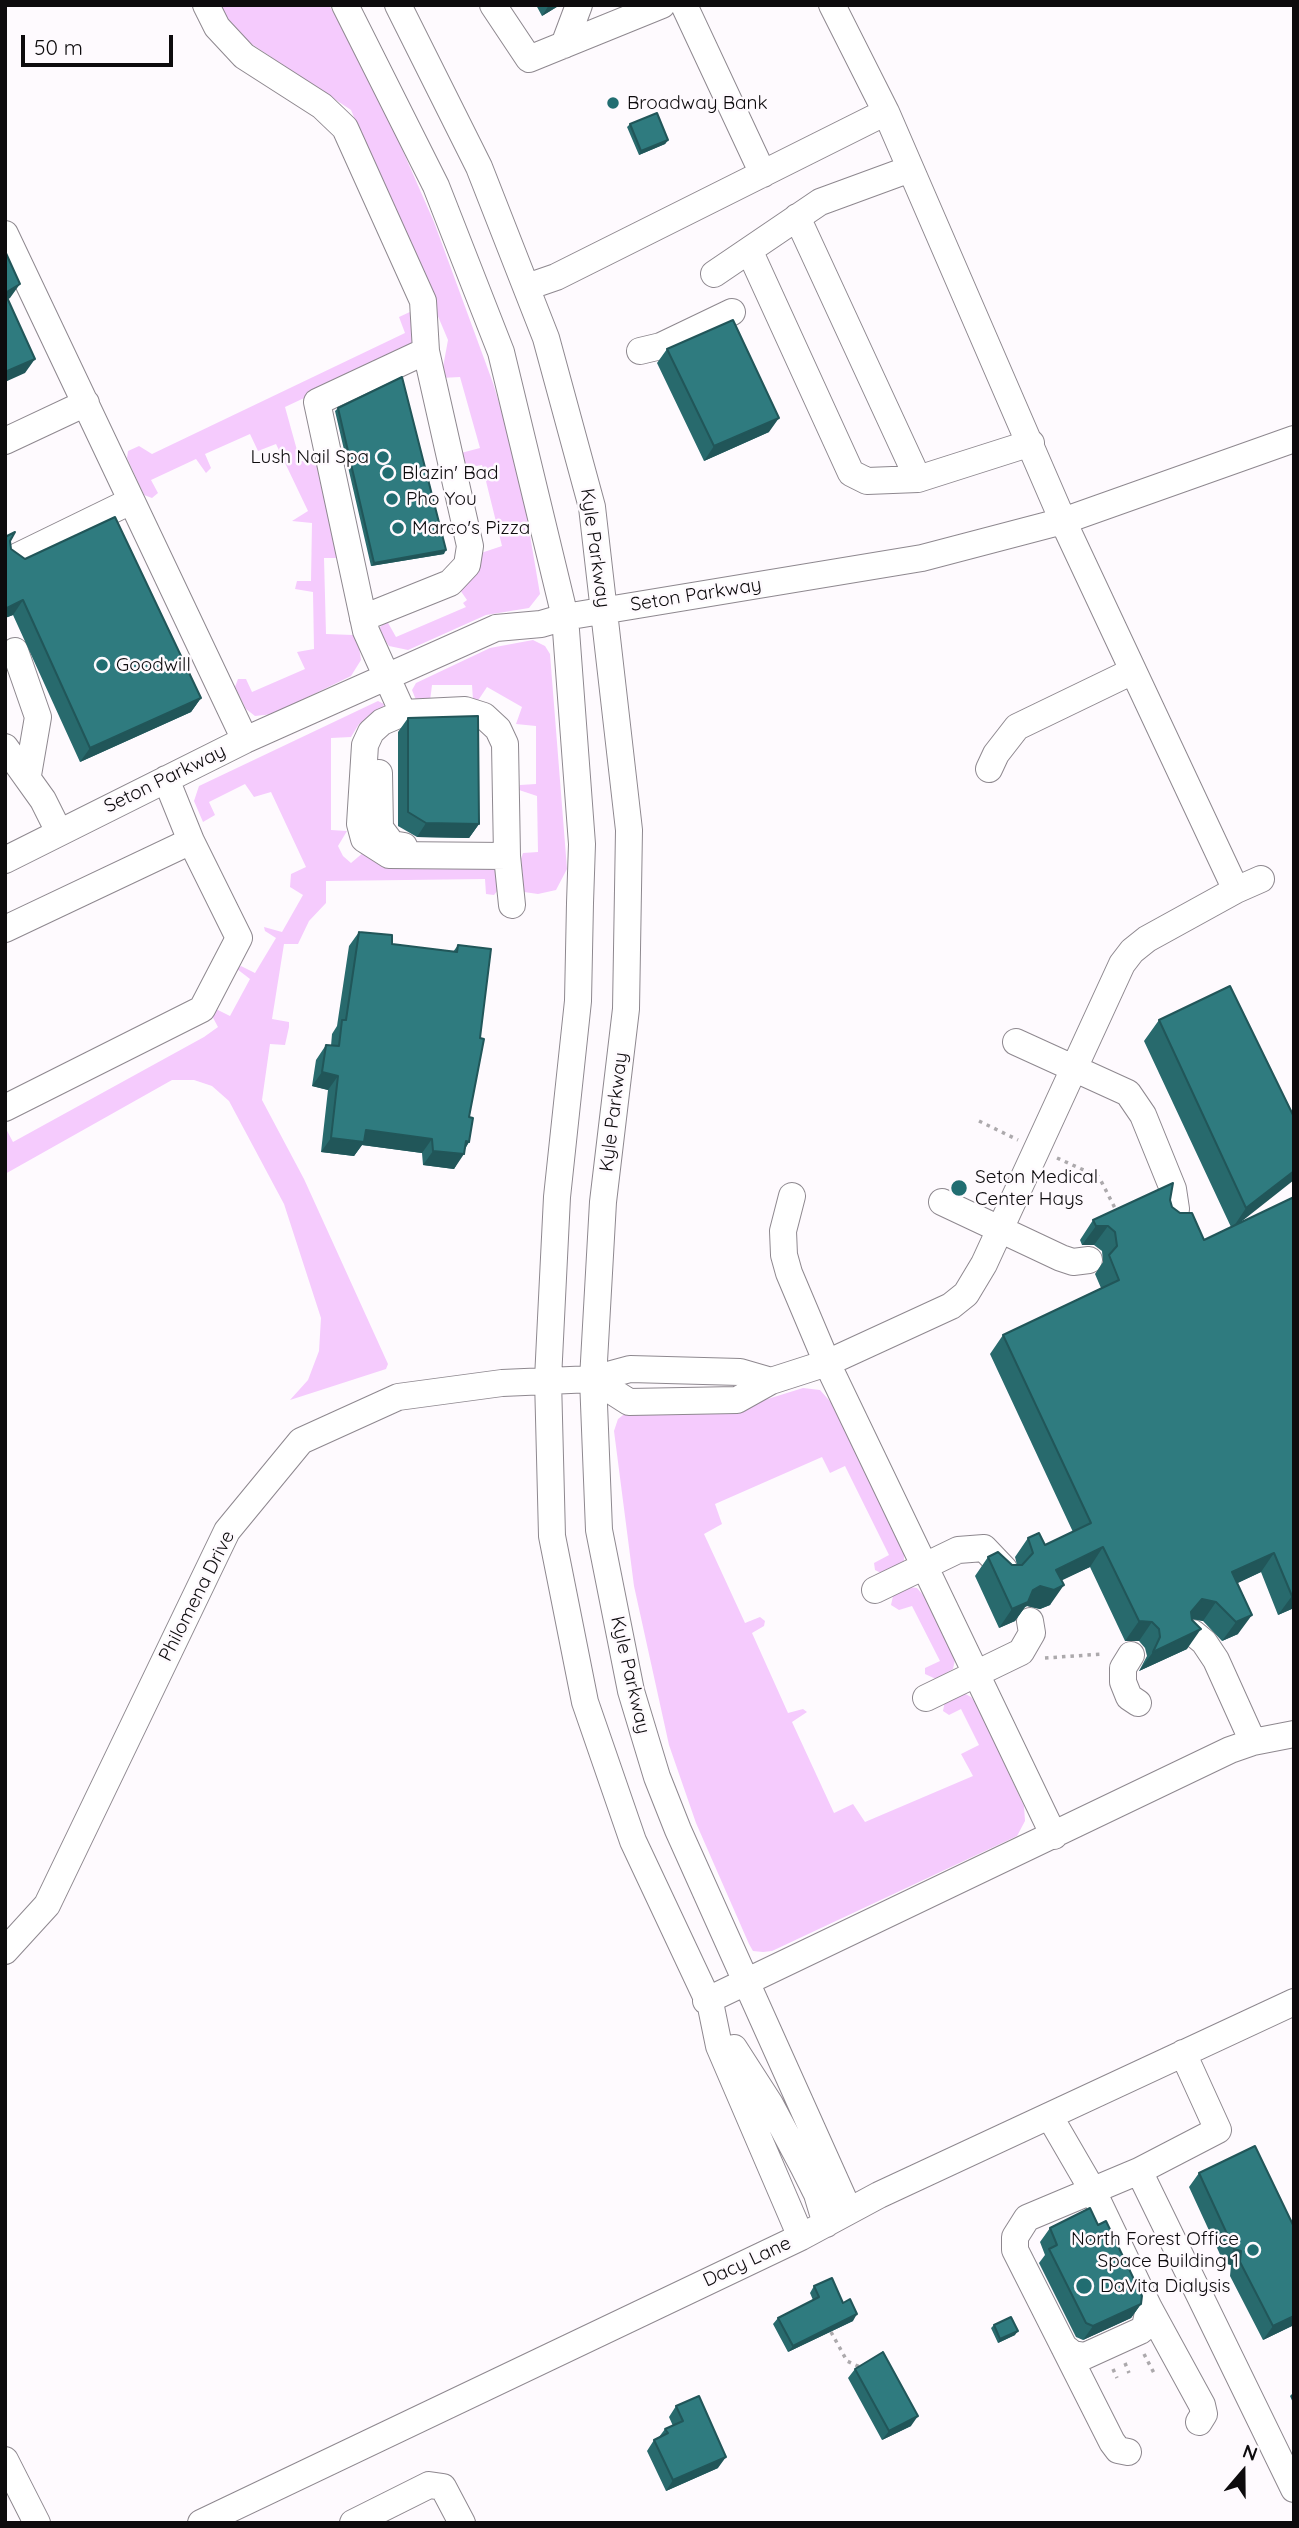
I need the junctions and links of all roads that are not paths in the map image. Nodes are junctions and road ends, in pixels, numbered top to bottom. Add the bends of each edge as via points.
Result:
1 (206, 5) edge
2 (345, 5) edge
3 (398, 5) edge
4 (493, 5) edge
5 (579, 5) edge
6 (662, 5) edge
7 (684, 5) edge
8 (832, 5) edge
9 (564, 45) junction
10 (886, 112) junction
11 (910, 169) junction
12 (763, 174) junction
13 (797, 217) junction
14 (5, 234) edge
15 (750, 252) junction
16 (714, 274) dead end
17 (527, 287) junction
18 (732, 312) dead end
19 (426, 351) junction
20 (640, 351) dead end
21 (86, 403) junction
22 (1294, 439) edge
23 (5, 441) edge
24 (1031, 443) junction
25 (918, 479) junction
26 (131, 501) junction
27 (1063, 521) junction
28 (16, 557) edge
29 (604, 611) junction
30 (565, 617) junction
31 (363, 618) junction
32 (15, 651) dead end
33 (1133, 671) junction
34 (388, 677) junction
35 (392, 718) junction
36 (245, 740) junction
37 (5, 747) edge
38 (989, 769) dead end
39 (28, 775) junction
40 (166, 779) junction
41 (59, 832) junction
42 (191, 841) junction
43 (507, 852) junction
44 (5, 859) edge
45 (1261, 879) dead end
46 (1236, 890) junction
47 (512, 905) dead end
48 (5, 929) edge
49 (1016, 1042) dead end
50 (1073, 1068) junction
51 (5, 1108) edge
52 (792, 1196) dead end
53 (942, 1202) dead end
54 (1172, 1218) edge
55 (1000, 1229) junction
56 (1089, 1260) dead end
57 (827, 1363) junction
58 (548, 1379) junction
59 (593, 1379) junction
60 (925, 1566) junction
61 (1004, 1569) edge
62 (875, 1590) dead end
63 (1030, 1621) edge
64 (1193, 1633) edge
65 (1131, 1655) dead end
66 (976, 1674) junction
67 (926, 1698) dead end
68 (1138, 1703) dead end
69 (1294, 1734) edge
70 (1253, 1742) junction
71 (1055, 1836) junction
72 (5, 1951) edge
73 (746, 1980) junction
74 (1294, 2002) edge
75 (708, 2004) junction
76 (1183, 2053) junction
77 (1050, 2117) junction
78 (1139, 2171) junction
79 (1093, 2191) junction
80 (838, 2218) junction
81 (801, 2237) junction
82 (1149, 2308) junction
83 (1064, 2347) junction
84 (1199, 2422) dead end
85 (1128, 2452) dead end
86 (5, 2460) edge
87 (11, 2487) edge
88 (1294, 2489) edge
89 (248, 2513) edge
90 (37, 2523) edge
91 (201, 2523) edge
92 (353, 2523) edge
93 (462, 2523) edge

1 - 19 street via 217,27 244,56 322,106 345,128 423,301
2 - 30 street, Kyle Parkway via 436,186 501,352
3 - 17 street, Kyle Parkway via 480,167
4 - 9 street via 529,59
5 - 9 street
6 - 9 street
7 - 12 street
8 - 10 street
10 - 11 street
10 - 12 street
11 - 13 street via 820,202
11 - 24 street
12 - 17 street via 556,277
13 - 15 street
13 - 25 street
14 - 21 street
15 - 16 street
15 - 25 street via 851,473 867,481
17 - 29 street, Kyle Parkway via 546,338 592,507
18 - 20 street via 661,346
19 - 31 street via 470,545 467,565 450,583
19 - 31 street via 317,402
21 - 23 street
21 - 26 street
22 - 27 street, Seton Parkway
24 - 25 street
24 - 27 street
26 - 28 street
26 - 36 street
27 - 29 street, Seton Parkway via 922,558
27 - 33 street
29 - 30 street, Seton Parkway
29 - 59 street, Kyle Parkway via 629,830 628,913 626,1009 603,1202
30 - 34 street, Seton Parkway via 496,628
30 - 58 street, Kyle Parkway via 581,831 578,1001 556,1197
31 - 34 street
32 - 39 street via 38,717
33 - 38 street via 1017,727
33 - 46 street
34 - 35 street
34 - 36 street, Seton Parkway
35 - 43 street via 465,710 484,716 498,729 505,744
35 - 43 street via 371,732 365,745 360,824 364,839 389,855
36 - 40 street, Seton Parkway
37 - 39 street
39 - 41 street
40 - 41 street, Seton Parkway
40 - 42 street
41 - 44 street, Seton Parkway
42 - 48 street
42 - 51 street via 239,938 202,1009
43 - 47 street
45 - 46 street
46 - 50 street via 1164,928 1132,951
49 - 50 street
50 - 54 street via 1119,1088 1136,1103 1173,1189 1176,1209
50 - 55 street
52 - 57 street via 783,1231 784,1255
53 - 55 street
55 - 56 street via 1061,1258
55 - 57 street via 976,1281 959,1300
57 - 59 street via 771,1381 737,1400 629,1402
57 - 60 street
58 - 59 street, Philomena Drive
58 - 72 street, Philomena Drive via 398,1397 301,1441 227,1531 47,1905
58 - 75 street, Kyle Parkway via 552,1536 585,1702 633,1841
59 - 73 street, Kyle Parkway via 599,1530 631,1691 665,1798
60 - 61 street via 974,1547 992,1554
60 - 62 street
60 - 66 street
63 - 66 street via 1032,1633 1021,1652
64 - 70 street via 1219,1668
65 - 68 street via 1123,1668 1123,1682 1129,1697
66 - 67 street
66 - 71 street
69 - 70 street
70 - 71 street
71 - 73 street
73 - 75 street
73 - 80 street, Kyle Parkway
74 - 76 street, Dacy Lane
75 - 80 street, Kyle Parkway via 770,2104 817,2194
75 - 81 street, Kyle Parkway via 719,2046
76 - 77 street, Dacy Lane
76 - 78 street via 1218,2130
77 - 79 street
77 - 80 street, Dacy Lane
78 - 79 street
78 - 88 street
79 - 82 street
79 - 83 street via 1027,2218 1015,2237 1015,2249
80 - 81 street, Dacy Lane
81 - 89 street, Dacy Lane
82 - 83 street via 1140,2331 1085,2356
82 - 84 street via 1202,2405 1204,2414
83 - 85 street via 1111,2442
86 - 87 street
87 - 90 street
89 - 91 street, Dacy Lane
92 - 93 street via 429,2485 443,2487

